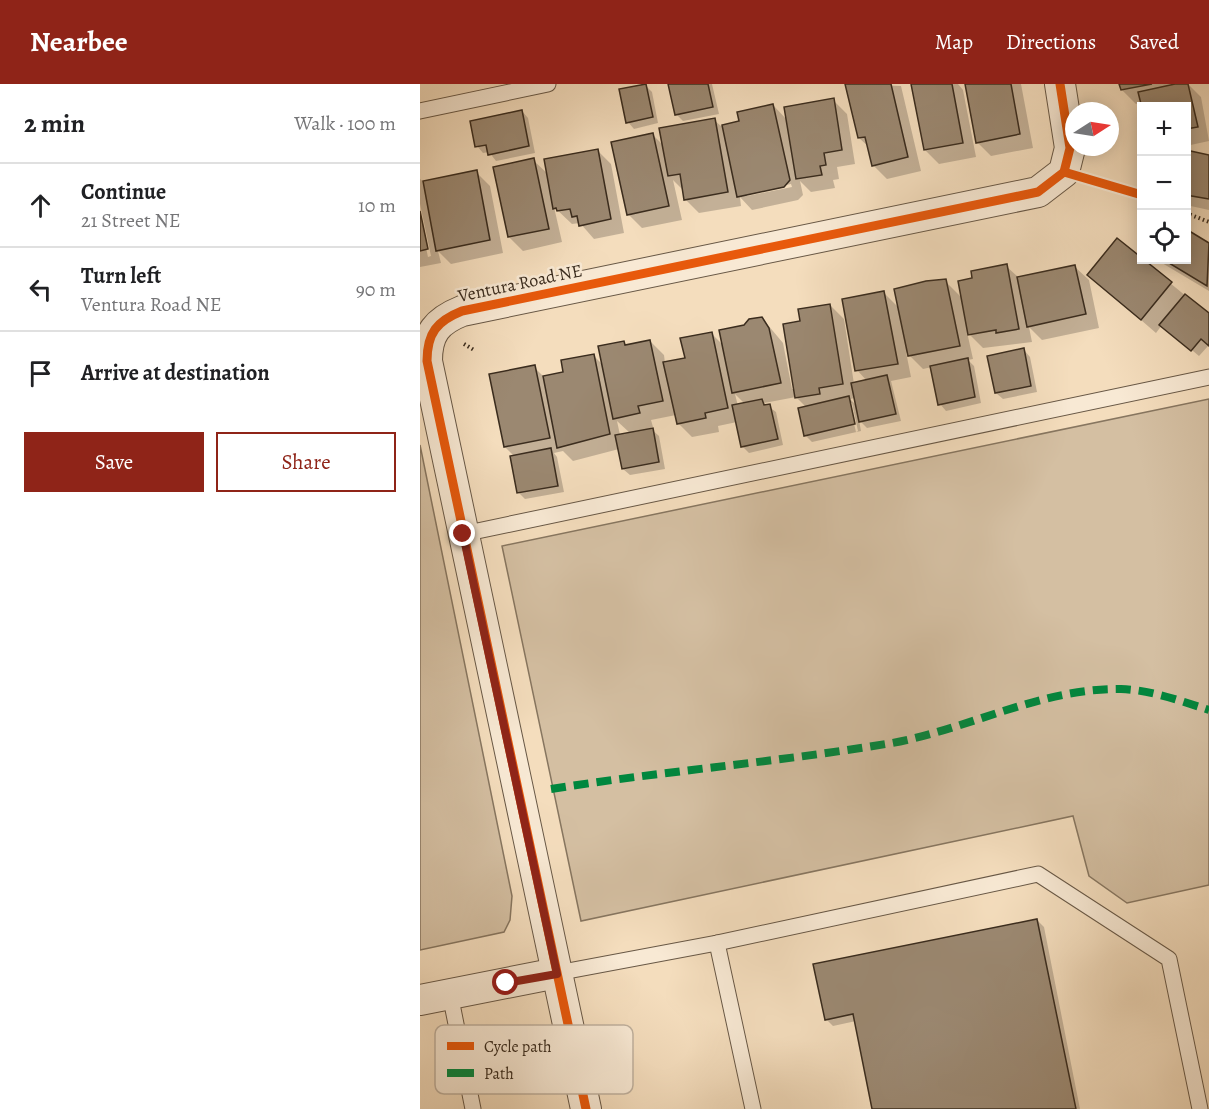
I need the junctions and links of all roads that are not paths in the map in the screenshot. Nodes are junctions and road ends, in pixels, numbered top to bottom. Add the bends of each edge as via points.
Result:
1 (548, 84) edge
2 (1060, 84) edge
3 (420, 111) edge
4 (1209, 377) edge
5 (463, 534) junction
6 (717, 943) junction
7 (557, 974) junction
8 (450, 994) junction
9 (420, 1000) edge
10 (456, 1025) edge
11 (568, 1025) edge
12 (468, 1094) edge
13 (583, 1094) edge
14 (471, 1109) edge
15 (586, 1109) edge
16 (753, 1109) edge
17 (1200, 1109) edge

1 - 3 lane
2 - 5 street, Ventura Road NE via 1070,148 1064,172 1038,192 446,317 434,327 427,344 427,361
4 - 5 lane
5 - 7 street, Ventura Road NE
6 - 7 lane
6 - 16 lane
6 - 17 lane via 1038,874 1168,959
7 - 8 street
7 - 11 street, Ventura Road NE
8 - 9 street
8 - 10 lane
12 - 14 lane
13 - 15 street, Ventura Road NE

